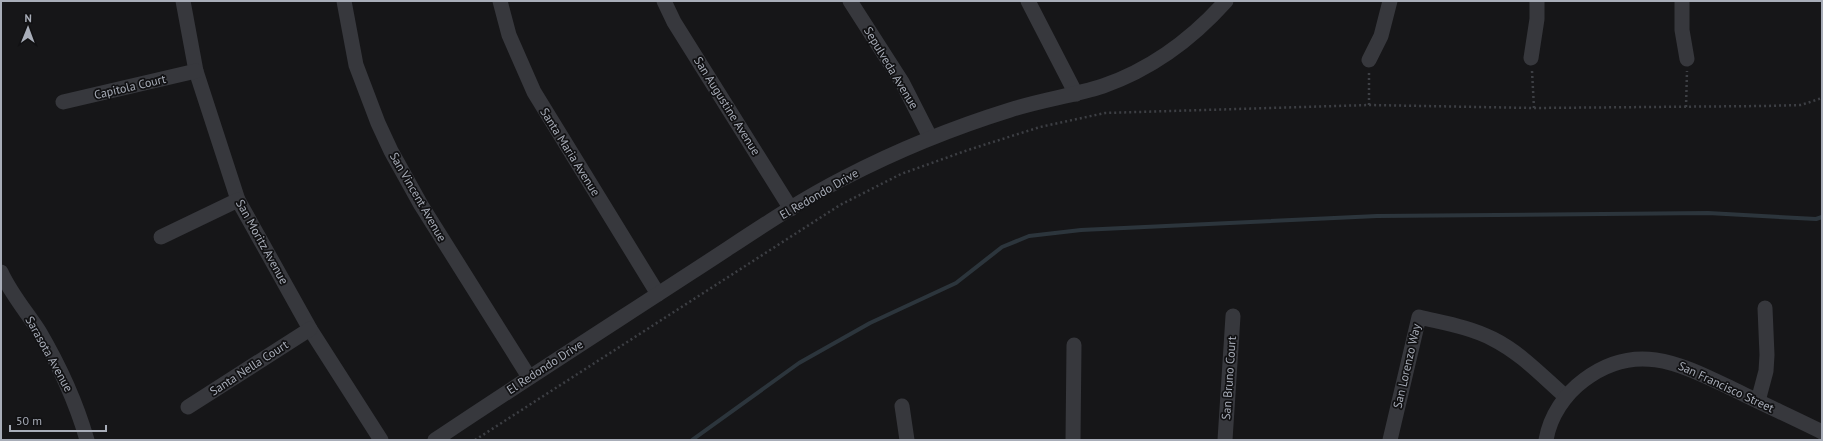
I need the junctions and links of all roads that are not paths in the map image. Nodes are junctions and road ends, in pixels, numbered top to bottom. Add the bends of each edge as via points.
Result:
1 (183, 1) edge
2 (344, 1) edge
3 (500, 1) edge
4 (664, 1) edge
5 (850, 1) edge
6 (1028, 1) edge
7 (1226, 1) edge
8 (1390, 1) edge
9 (1537, 1) edge
10 (1682, 1) edge
11 (1531, 58) road end
12 (1687, 58) road end
13 (1369, 60) road end
14 (196, 71) junction
15 (1076, 94) junction
16 (64, 102) dead end
17 (930, 137) junction
18 (238, 200) junction
19 (791, 209) junction
20 (161, 237) dead end
21 (1, 272) edge
22 (658, 294) junction
23 (1765, 308) dead end
24 (1233, 316) dead end
25 (310, 329) junction
26 (1074, 346) dead end
27 (529, 377) junction
28 (1566, 397) junction
29 (1758, 401) junction
30 (902, 406) dead end
31 (188, 407) dead end
32 (1822, 432) edge
33 (87, 440) edge
34 (382, 440) edge
35 (435, 440) edge
36 (906, 440) edge
37 (1073, 440) edge
38 (1225, 440) edge
39 (1390, 440) edge
40 (1546, 440) edge

1 - 14 street, San Moritz Avenue
2 - 27 street, San Vincent Avenue via 356,66 391,151 421,205
3 - 22 street, Santa Maria Avenue via 509,35 534,92
4 - 19 street, San Augustine Avenue via 674,22
5 - 17 street, Sepulveda Avenue via 902,82
6 - 15 street
7 - 15 street, El Redondo Drive via 1190,37 1152,63 1116,81
8 - 13 street via 1381,36
9 - 11 street
10 - 12 street via 1682,30
14 - 16 street, Capitola Court
14 - 18 street, San Moritz Avenue
15 - 17 street, El Redondo Drive via 1012,109
17 - 19 street, El Redondo Drive via 841,179
18 - 20 street
18 - 25 street, San Moritz Avenue
19 - 22 street, El Redondo Drive
21 - 33 street, Sarasota Avenue via 8,288 39,332 71,393
22 - 27 street, El Redondo Drive
23 - 29 street via 1766,371
24 - 38 street, San Bruno Court
25 - 31 street, Santa Nella Court
25 - 34 street, San Moritz Avenue
26 - 37 street
27 - 35 street, El Redondo Drive
28 - 29 street, San Francisco Street via 1577,384 1591,374 1608,366 1641,358 1677,363
28 - 39 street, San Lorenzo Way via 1523,359 1493,339 1474,331 1419,318
28 - 40 street, San Francisco Street via 1553,416
29 - 32 street, San Francisco Street
30 - 36 street

